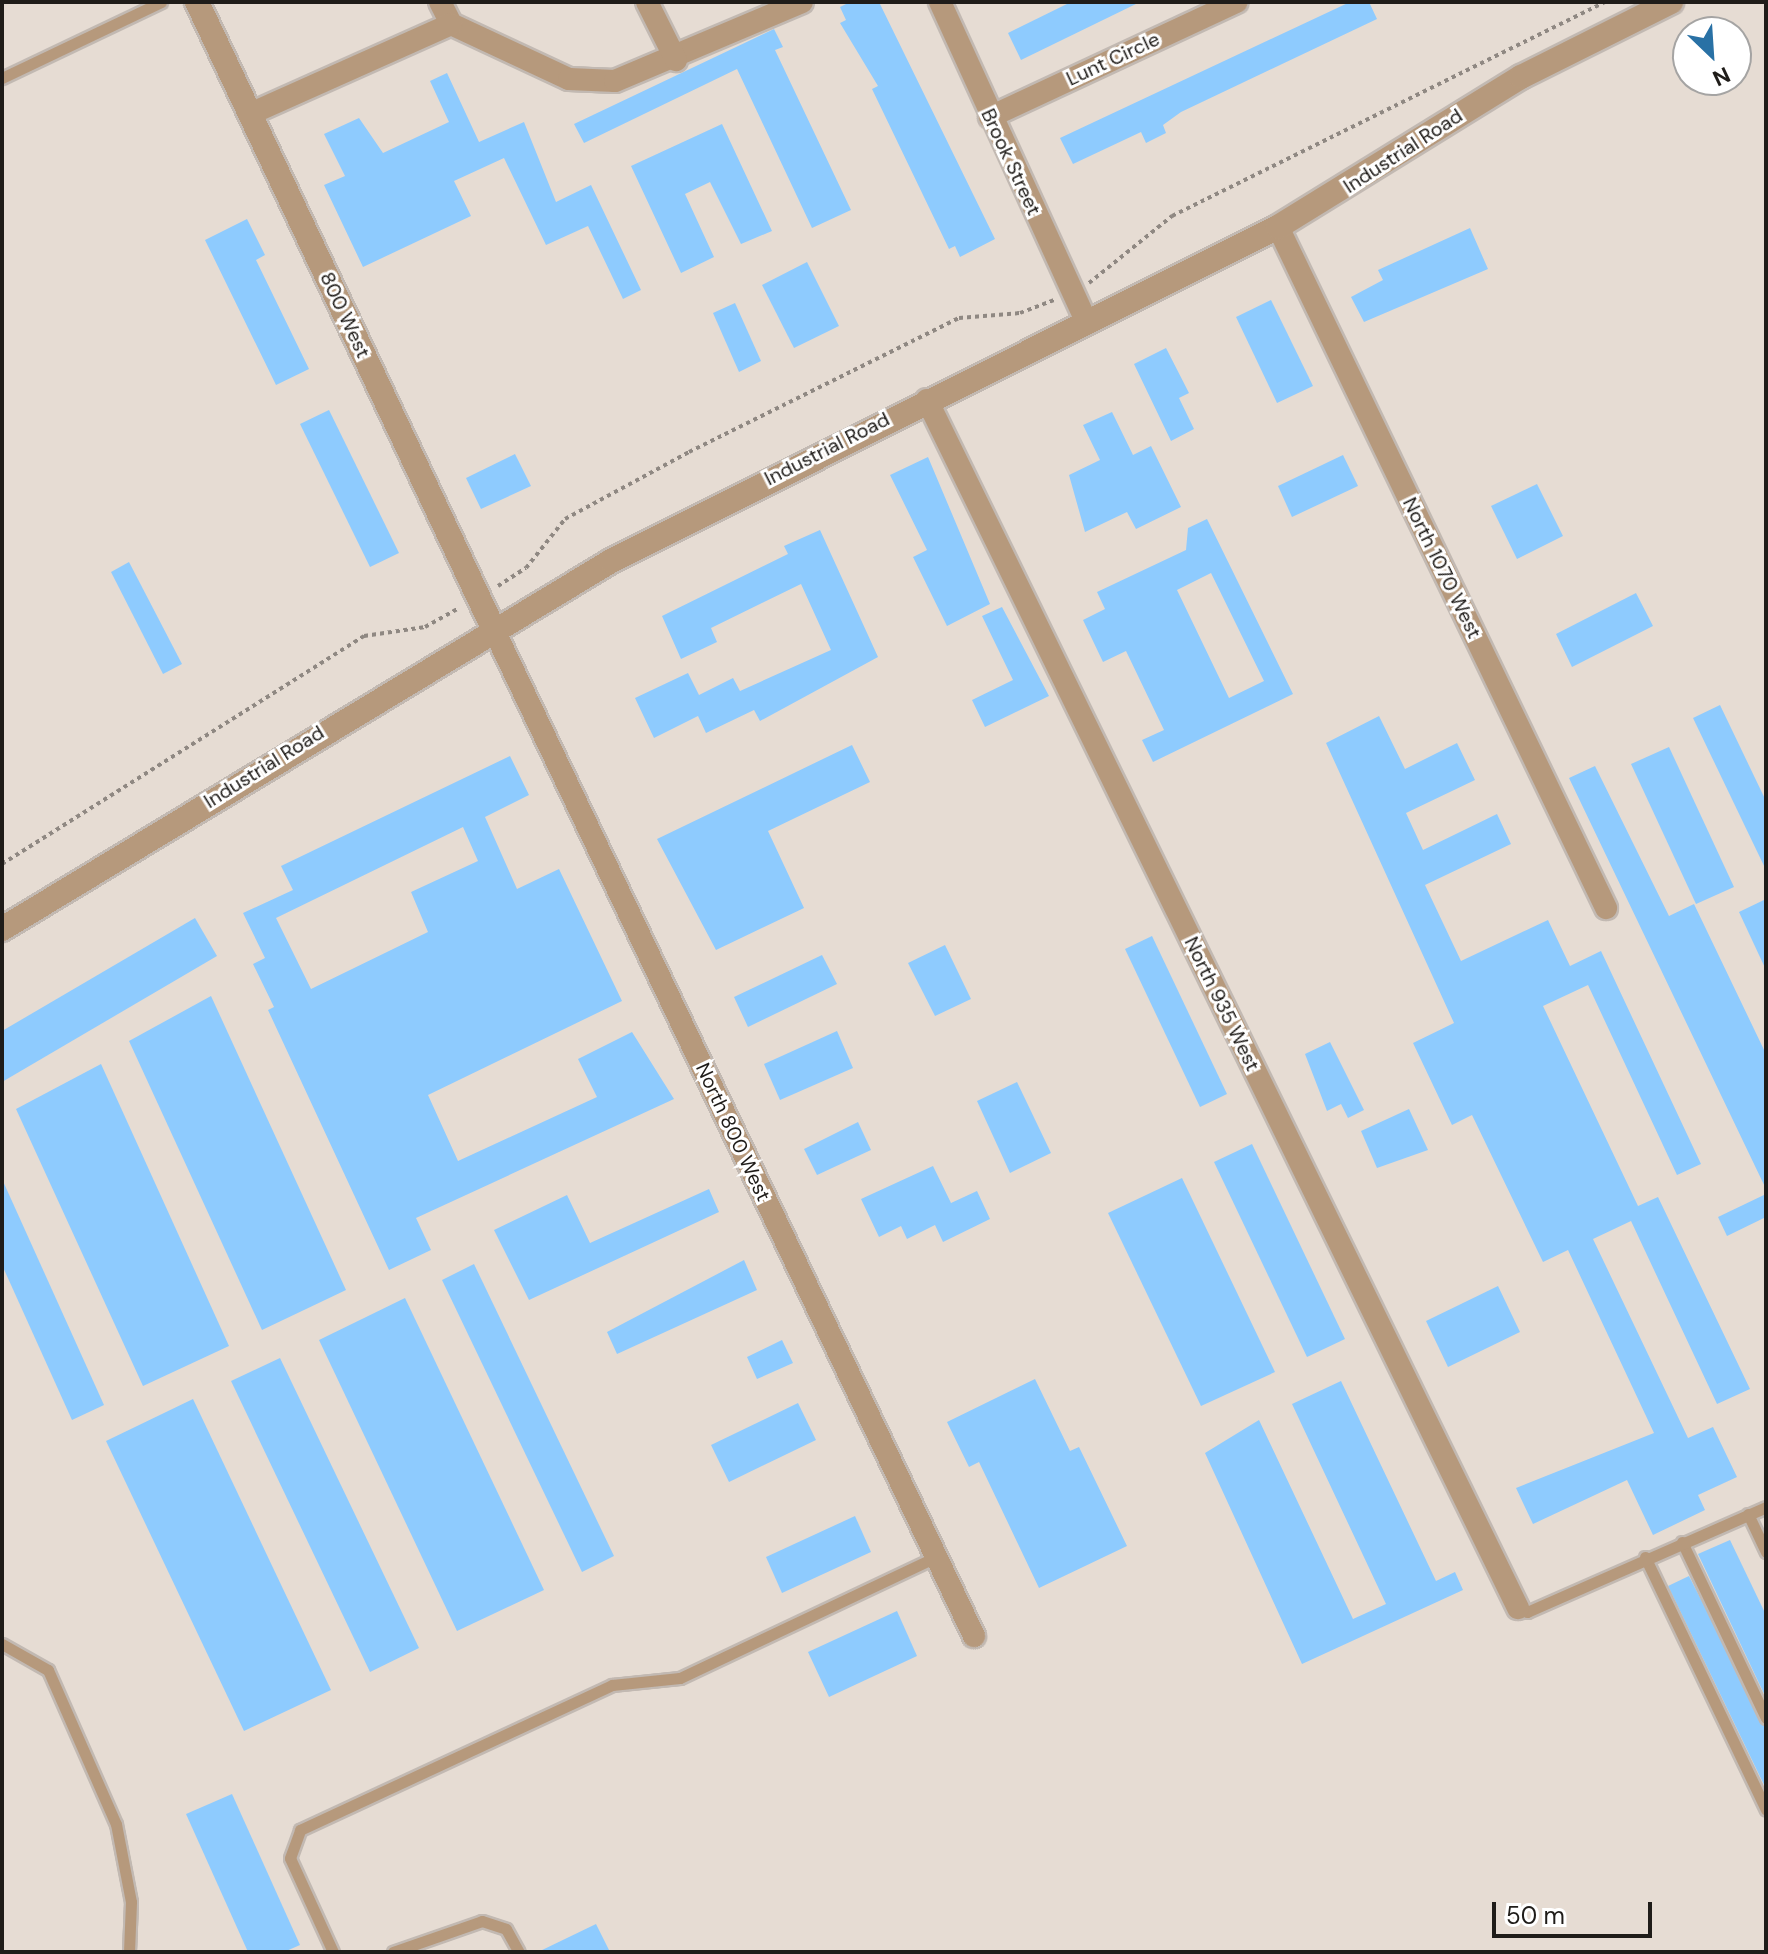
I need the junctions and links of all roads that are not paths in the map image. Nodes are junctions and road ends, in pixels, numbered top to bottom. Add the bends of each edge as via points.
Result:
1 (161, 2) edge
2 (197, 2) edge
3 (440, 2) edge
4 (647, 2) edge
5 (802, 2) edge
6 (940, 2) edge
7 (1237, 2) edge
8 (1671, 2) edge
9 (451, 24) junction
10 (676, 60) junction
11 (2, 78) edge
12 (250, 114) junction
13 (990, 117) junction
14 (1278, 227) junction
15 (1086, 321) junction
16 (927, 400) junction
17 (493, 628) junction
18 (1606, 908) dead end
19 (2, 929) edge
20 (1766, 1507) edge
21 (1748, 1514) junction
22 (1682, 1542) junction
23 (1766, 1552) edge
24 (936, 1557) junction
25 (1645, 1557) junction
26 (1518, 1608) joint
27 (974, 1636) dead end
28 (2, 1644) edge
29 (1766, 1718) edge
30 (1766, 1809) edge
31 (129, 1952) edge
32 (333, 1952) edge
33 (393, 1952) edge
34 (519, 1952) edge

1 - 11 lane
2 - 12 street, 800 West
3 - 9 street
4 - 10 street
5 - 10 street
6 - 13 street, Brook Street
7 - 13 street, Lunt Circle
8 - 14 street, Industrial Road via 1521,77
9 - 10 street via 569,79 615,81
9 - 12 street
12 - 17 street, 800 West
13 - 15 street, Brook Street
14 - 15 street, Industrial Road
14 - 18 street, North 1070 West
15 - 16 street, Industrial Road
16 - 17 street, Industrial Road
16 - 26 street, North 935 West
17 - 19 street, Industrial Road
17 - 24 street, North 800 West
20 - 21 lane
21 - 22 lane
21 - 23 lane
22 - 25 lane
22 - 29 lane
24 - 27 street, North 800 West
24 - 32 lane via 680,1678 612,1685 300,1830 290,1858
25 - 26 lane via 1527,1612
25 - 30 lane
28 - 31 lane via 48,1670 116,1824 131,1902
33 - 34 lane via 482,1921 506,1929

